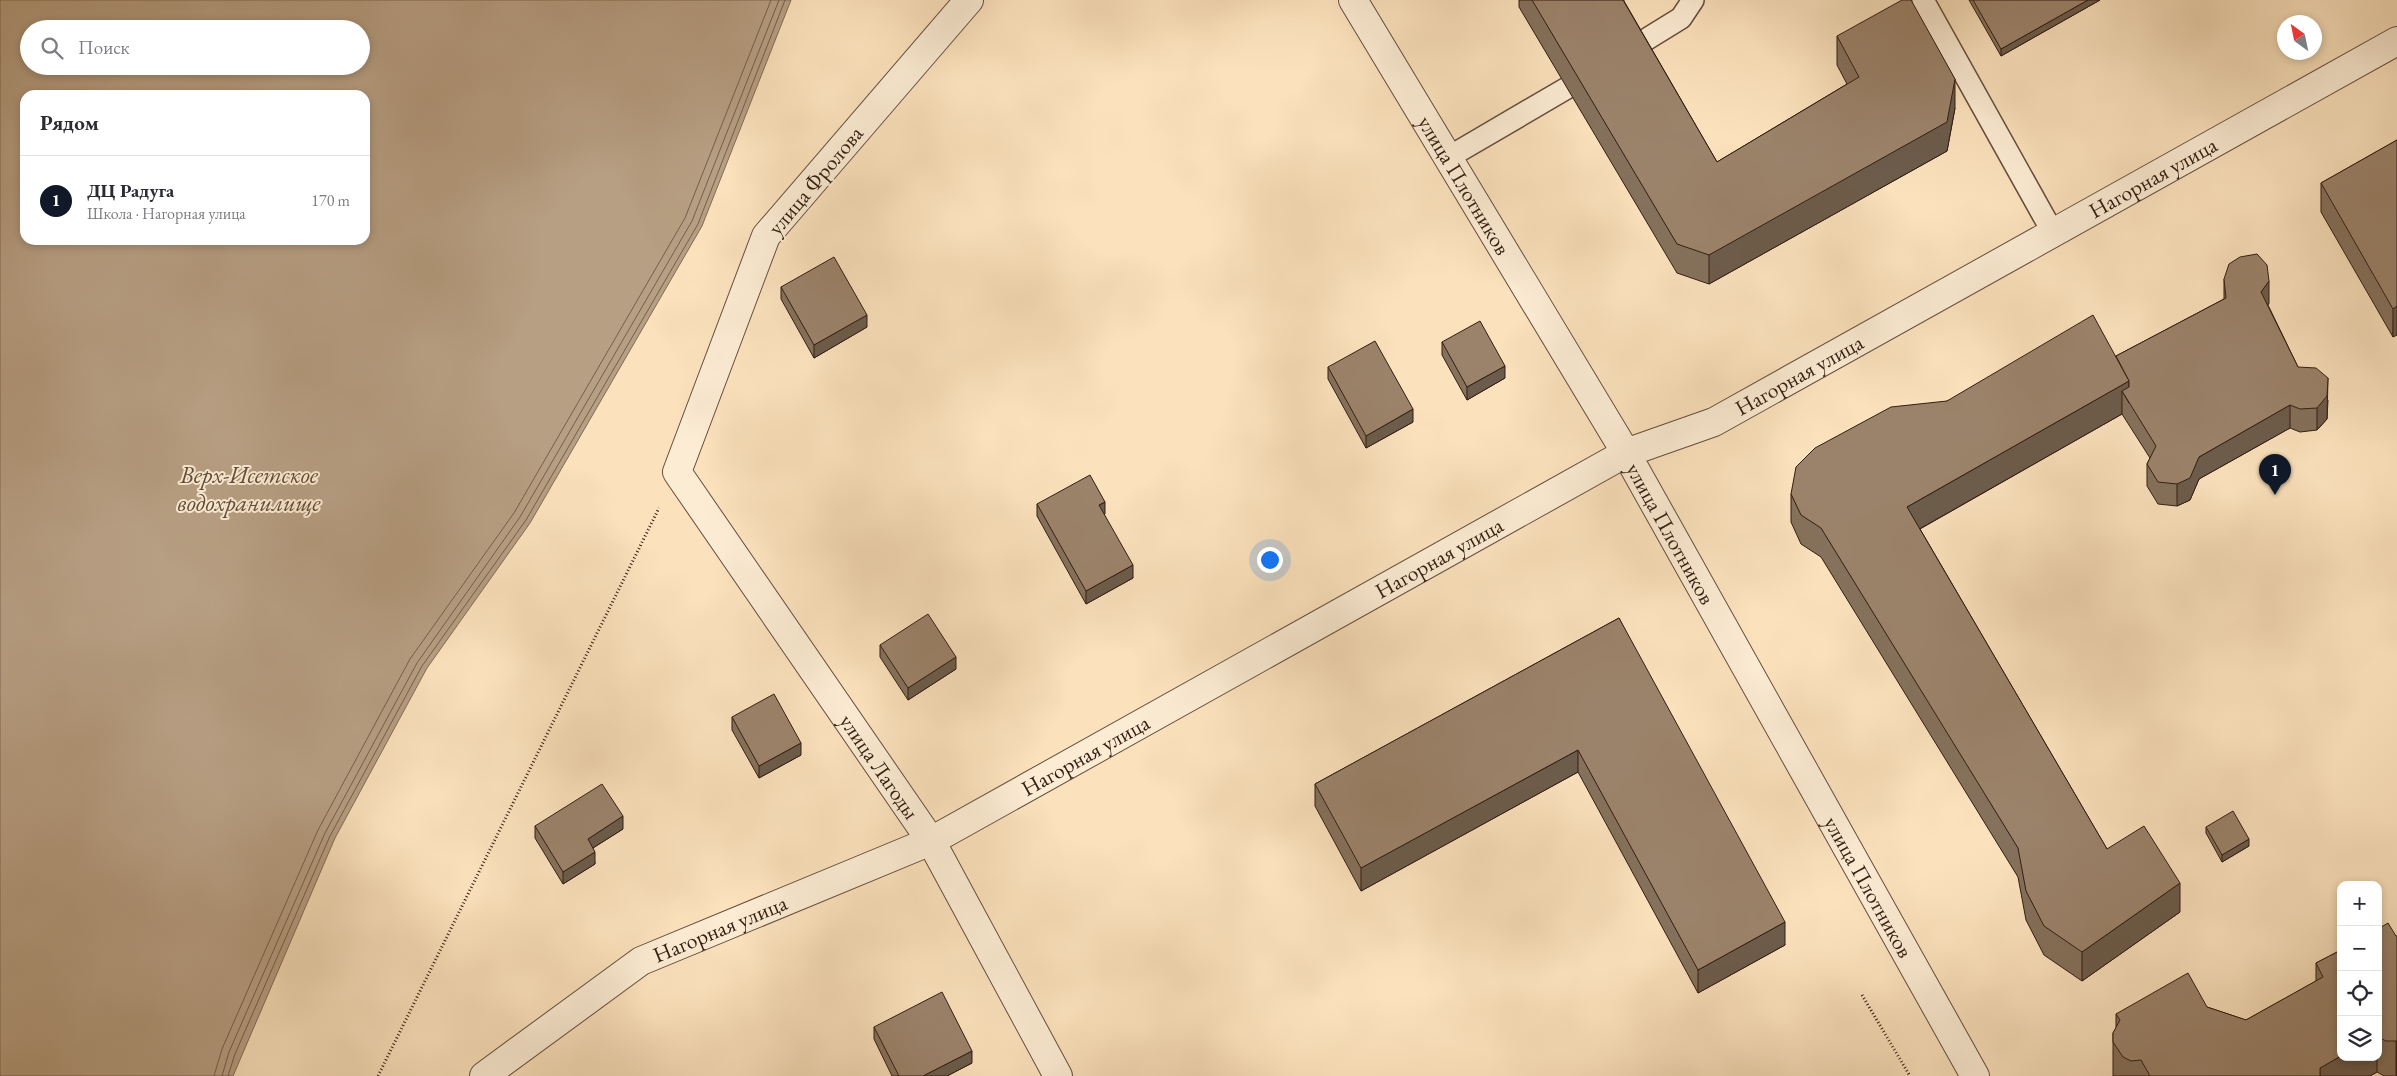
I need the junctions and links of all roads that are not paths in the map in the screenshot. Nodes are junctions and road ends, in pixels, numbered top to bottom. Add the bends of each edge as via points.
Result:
1 (969, 0) edge
2 (1352, 0) edge
3 (1694, 0) edge
4 (1923, 0) edge
5 (2397, 41) edge
6 (1634, 47) edge
7 (1567, 88) edge
8 (1449, 157) junction
9 (2052, 231) junction
10 (1626, 453) junction
11 (677, 472) joint
12 (931, 841) junction
13 (484, 1076) edge
14 (1058, 1076) edge
15 (1975, 1076) edge

1 - 11 street, улица Фролова via 766,236
2 - 8 street, улица Плотников
3 - 6 lane via 1680,18
4 - 9 lane
5 - 9 street, Нагорная улица
7 - 8 lane
8 - 10 street, улица Плотников
9 - 10 street, Нагорная улица via 1714,422
10 - 12 street, Нагорная улица
10 - 15 street, улица Плотников
11 - 12 street, улица Лагоды
12 - 13 street, Нагорная улица via 641,961
12 - 14 street, улица Лагоды

